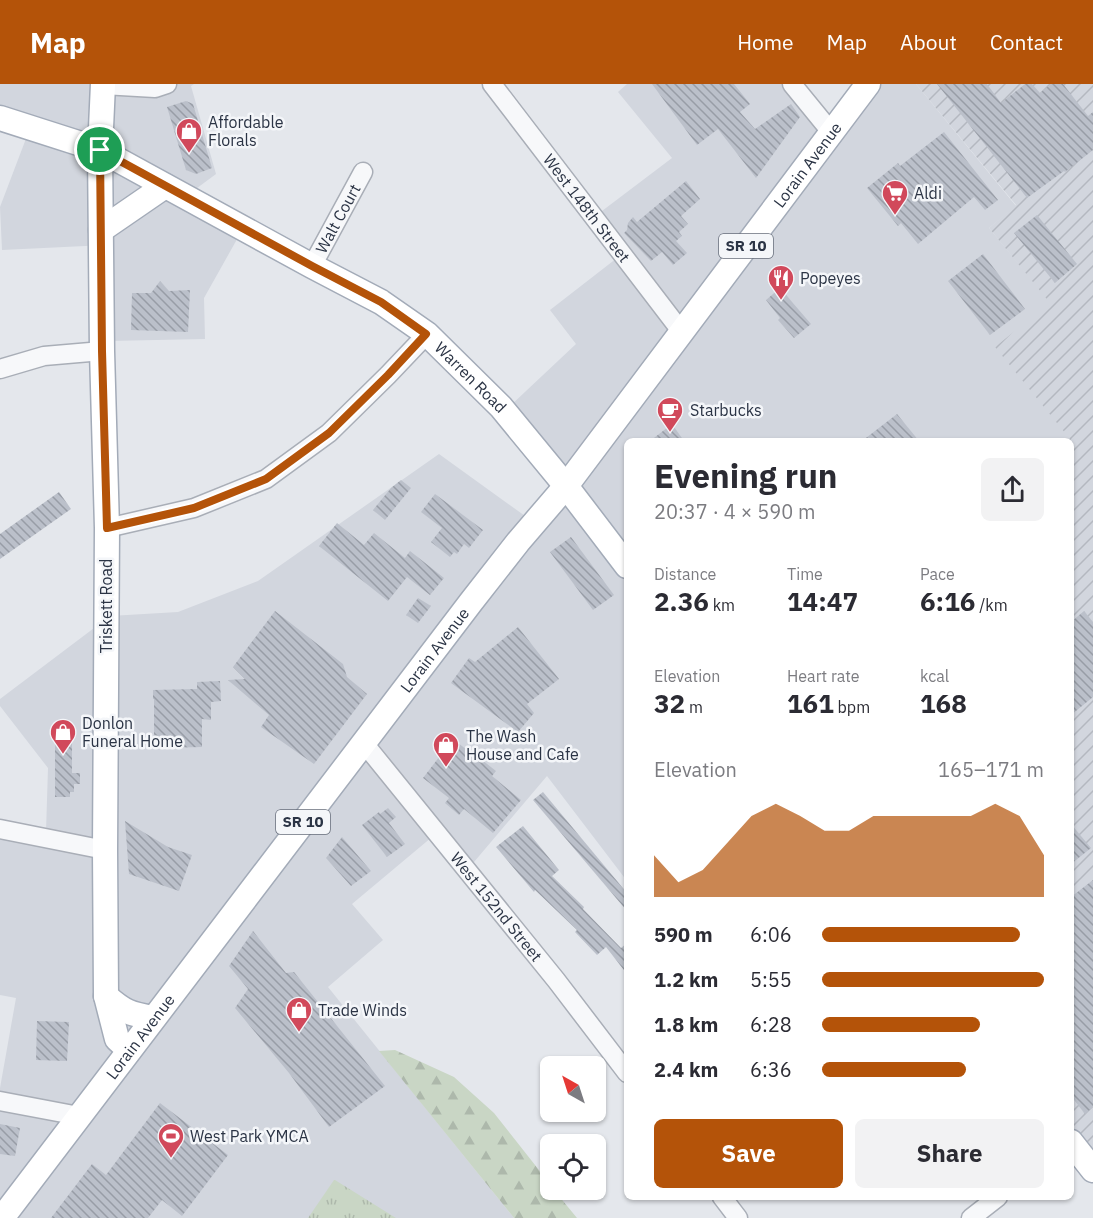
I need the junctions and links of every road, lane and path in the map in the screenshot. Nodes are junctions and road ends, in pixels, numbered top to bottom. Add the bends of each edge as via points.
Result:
1 (167, 84) edge
2 (492, 84) edge
3 (792, 84) edge
4 (868, 84) edge
5 (103, 85) edge
6 (0, 118) edge
7 (832, 133) junction
8 (100, 150) junction
9 (363, 171) dead end
10 (165, 186) junction
11 (101, 230) junction
12 (312, 266) junction
13 (681, 331) junction
14 (426, 334) junction
15 (102, 351) junction
16 (0, 369) edge
17 (566, 486) junction
18 (107, 528) junction
19 (624, 562) edge
20 (363, 742) junction
21 (0, 829) edge
22 (105, 850) junction
23 (106, 996) junction
24 (153, 1018) junction
25 (129, 1050) junction
26 (624, 1068) edge
27 (0, 1101) edge
28 (79, 1116) junction
29 (1074, 1146) edge
30 (1093, 1170) edge
31 (724, 1200) edge
32 (994, 1200) edge
33 (2, 1218) edge
34 (738, 1218) edge
35 (971, 1218) edge

1 - 5 street via 155,88
2 - 13 street, West 148th Street
3 - 7 street
4 - 7 main road, Lorain Avenue / SR 10
5 - 8 main road, Triskett Road
6 - 8 main road, Warren Road
7 - 13 main road, Lorain Avenue / SR 10
8 - 10 main road, Warren Road
8 - 11 main road, Triskett Road
9 - 12 street, Walt Court
10 - 11 main road
10 - 12 main road, Warren Road
11 - 15 main road, Triskett Road
12 - 14 main road, Warren Road via 381,302
13 - 17 main road, Lorain Avenue / SR 10
14 - 17 main road, Warren Road via 501,407
14 - 18 street via 329,433 266,479 194,508
15 - 16 street via 44,356
15 - 18 main road, Triskett Road
17 - 19 main road, Warren Road
17 - 20 main road, Lorain Avenue / SR 10
18 - 22 main road, Triskett Road
20 - 24 main road, Lorain Avenue / SR 10
20 - 26 street, West 152nd Street
21 - 22 street
22 - 23 main road, Triskett Road
23 - 24 main road via 130,1014
23 - 25 main road, Triskett Road via 117,1039
24 - 25 main road, Lorain Avenue / SR 10
25 - 28 main road, Lorain Avenue / SR 10
27 - 28 street
28 - 33 main road, Lorain Avenue / SR 10
29 - 30 main road
31 - 34 street
32 - 35 street

